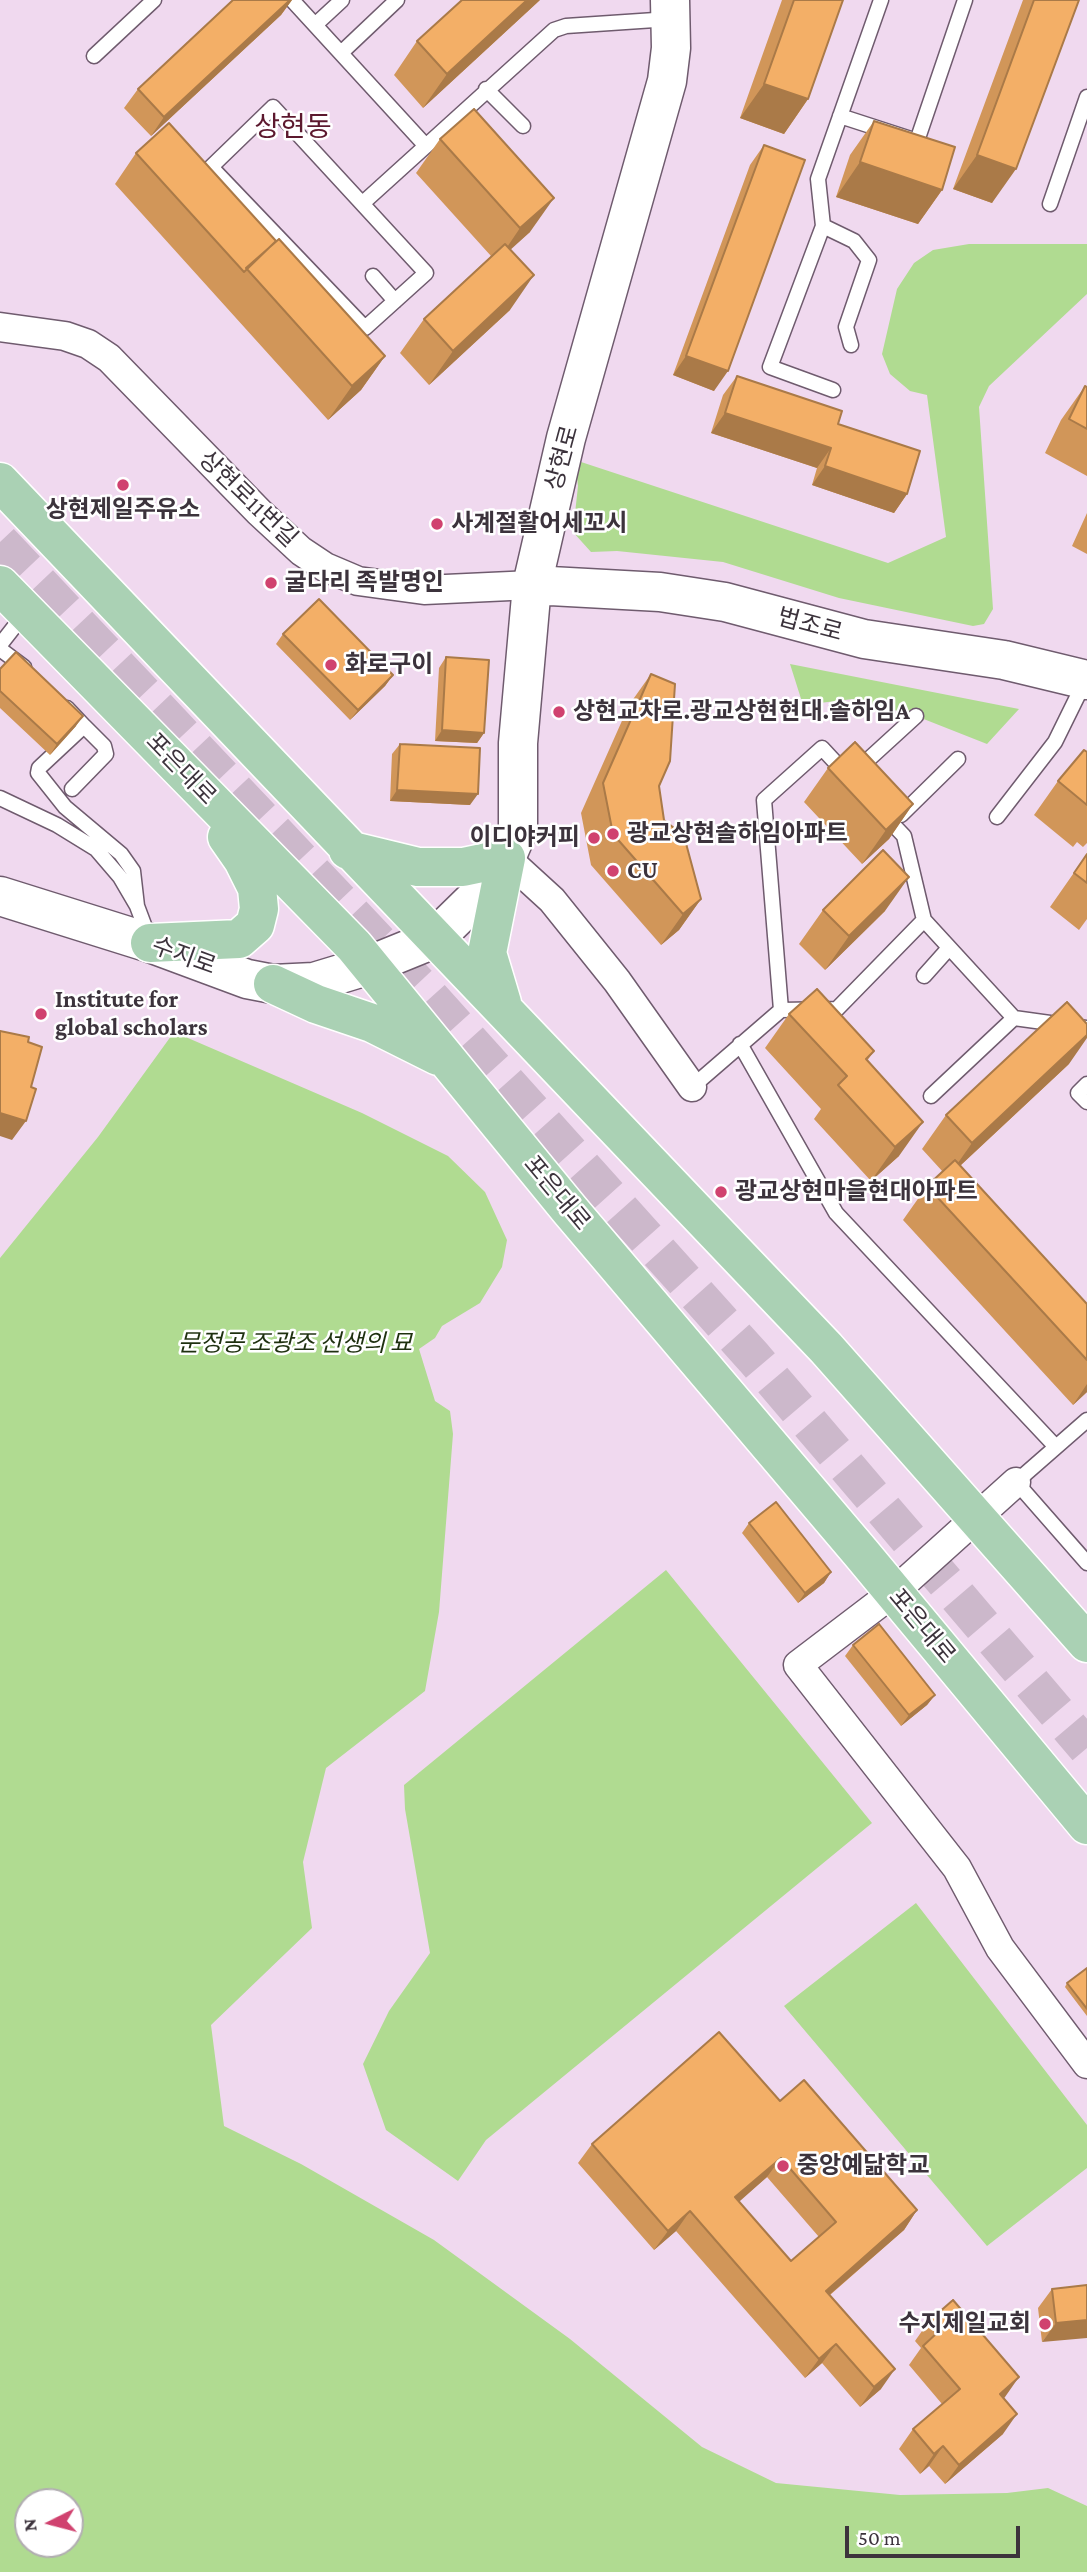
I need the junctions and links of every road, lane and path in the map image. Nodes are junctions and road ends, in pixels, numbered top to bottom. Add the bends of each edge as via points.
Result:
1 (154, 0) edge
2 (292, 0) edge
3 (342, 0) edge
4 (397, 0) edge
5 (881, 0) edge
6 (965, 0) edge
7 (670, 9) edge
8 (315, 25) junction
9 (341, 53) junction
10 (94, 56) dead end
11 (486, 89) junction
12 (1087, 97) edge
13 (840, 116) junction
14 (523, 126) dead end
15 (425, 145) junction
16 (364, 202) junction
17 (1050, 204) dead end
18 (823, 226) junction
19 (373, 276) dead end
20 (395, 301) junction
21 (0, 327) edge
22 (851, 345) dead end
23 (833, 390) dead end
24 (0, 482) edge
25 (0, 584) edge
26 (532, 585) junction
27 (26, 611) junction
28 (0, 647) edge
29 (1086, 678) edge
30 (39, 682) edge
31 (56, 698) edge
32 (916, 716) dead end
33 (84, 726) junction
34 (958, 759) dead end
35 (72, 789) dead end
36 (204, 792) junction
37 (0, 798) edge
38 (875, 805) edge
39 (997, 817) dead end
40 (892, 824) junction
41 (348, 849) junction
42 (506, 858) junction
43 (0, 896) edge
44 (137, 906) junction
45 (924, 920) junction
46 (434, 939) junction
47 (150, 943) junction
48 (949, 948) junction
49 (370, 965) junction
50 (924, 976) dead end
51 (273, 984) junction
52 (781, 1010) junction
53 (505, 1012) junction
54 (1014, 1018) junction
55 (1087, 1028) edge
56 (740, 1044) junction
57 (448, 1061) junction
58 (1087, 1084) edge
59 (692, 1087) joint
60 (930, 1096) dead end
61 (1087, 1102) edge
62 (1087, 1420) edge
63 (1056, 1447) junction
64 (1016, 1482) junction
65 (977, 1518) junction
66 (1087, 1563) edge
67 (894, 1592) junction
68 (1087, 1643) edge
69 (1087, 1825) edge
70 (1087, 2064) edge

1 - 10 lane
2 - 8 lane
3 - 8 lane
4 - 9 lane
5 - 13 lane
6 - 13 lane via 917,141
7 - 11 lane via 554,30
7 - 26 street, 상현로 via 667,81 566,438
8 - 9 lane
9 - 15 lane
11 - 14 lane
11 - 15 lane
12 - 17 lane
13 - 18 lane via 818,179
15 - 16 lane
16 - 20 lane via 426,273
16 - 20 lane via 273,107 211,167 365,328
18 - 22 lane via 854,241 869,260 846,327
18 - 23 lane via 770,368
19 - 20 lane
21 - 26 street, 상현로11번길 via 65,336 109,358 259,512 325,567 358,580 424,590
24 - 41 main road
25 - 27 main road, 포은대로
26 - 29 street, 법조로 via 660,592 725,602 864,639 1004,660
26 - 42 street, 상현로 via 518,743 518,830
27 - 28 lane
27 - 36 main road, 포은대로
28 - 30 lane
29 - 39 lane via 1055,742
31 - 33 lane
32 - 52 lane via 854,782 822,748 764,800
33 - 35 lane via 106,754
33 - 44 lane via 38,773 65,807 121,854 133,872
34 - 40 lane
36 - 47 main road via 257,888 256,925 239,939
36 - 49 main road, 포은대로
37 - 44 lane via 96,849
38 - 40 lane
40 - 45 lane via 904,836
41 - 42 main road via 418,867 463,867
41 - 46 main road
42 - 46 street, 상현로 via 479,895
42 - 53 main road via 487,953
42 - 59 street via 552,900
43 - 47 street, 수지로
44 - 47 lane
45 - 48 lane
45 - 52 lane via 837,1009
46 - 49 street, 수지로
46 - 53 main road
47 - 51 street, 수지로
48 - 50 lane
48 - 54 lane
49 - 51 street, 수지로 via 314,982
49 - 57 main road, 포은대로
51 - 57 main road via 372,1023
52 - 56 lane
53 - 65 main road via 826,1348
54 - 55 lane
54 - 60 lane
56 - 59 lane
56 - 63 lane via 836,1213
57 - 67 main road, 포은대로
58 - 61 lane via 1078,1093
62 - 63 lane
63 - 64 lane
64 - 65 street
64 - 66 lane
65 - 67 street
65 - 68 main road
67 - 69 main road, 포은대로
67 - 70 street via 798,1665 957,1868 1000,1948

